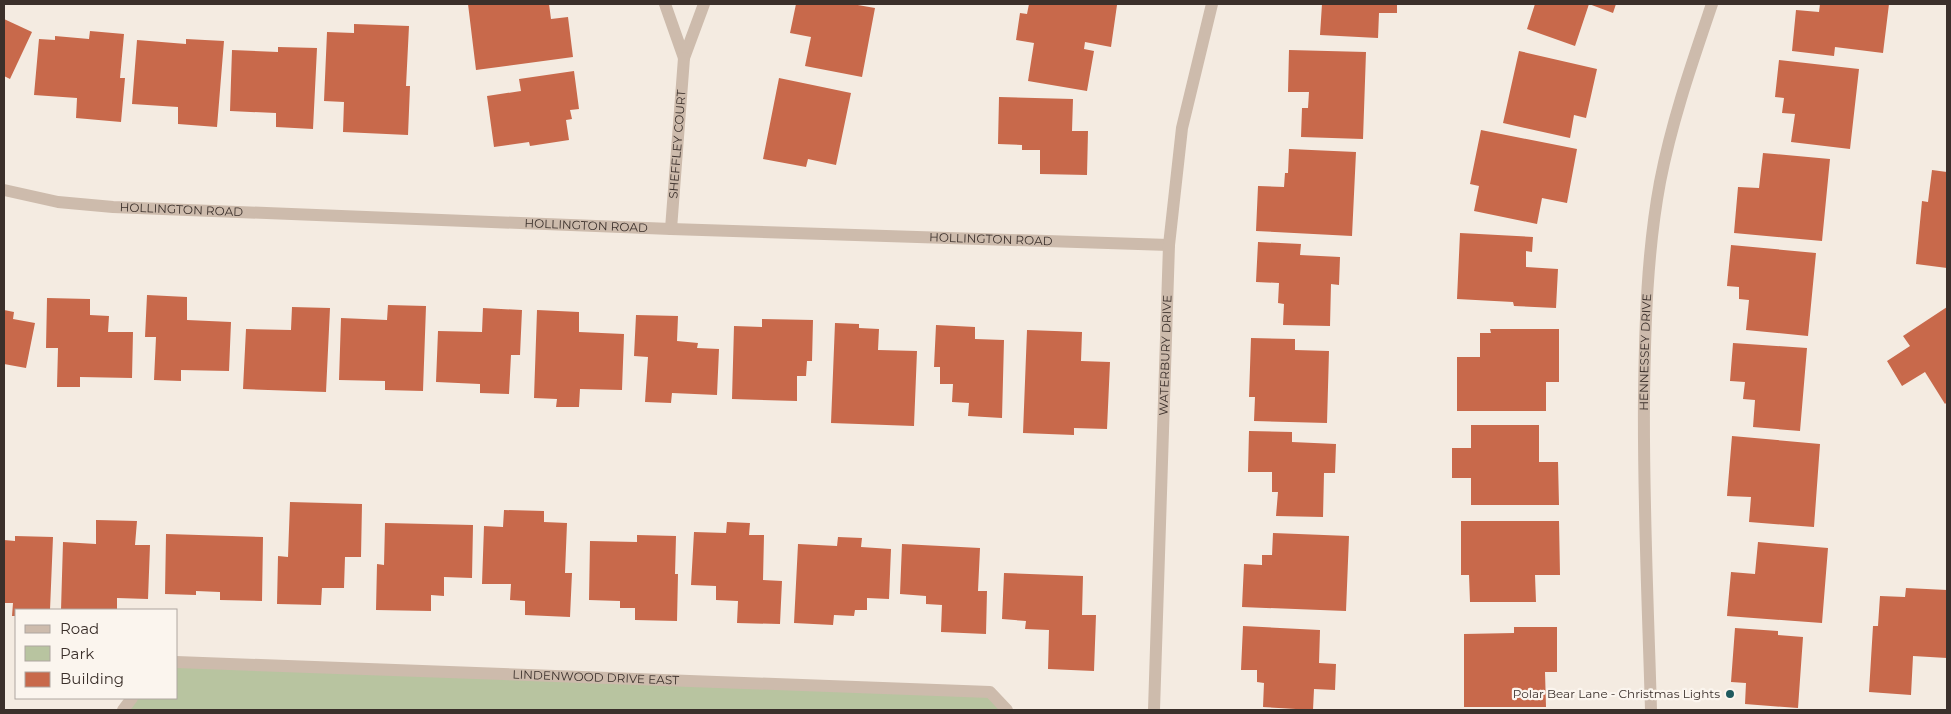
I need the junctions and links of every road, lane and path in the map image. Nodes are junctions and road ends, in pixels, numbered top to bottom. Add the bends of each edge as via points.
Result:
1 (665, 4) edge
2 (704, 4) edge
3 (1212, 4) edge
4 (1712, 4) edge
5 (684, 58) junction
6 (4, 190) edge
7 (671, 229) junction
8 (1169, 245) junction
9 (178, 662) edge
10 (131, 699) edge
11 (123, 710) edge
12 (1007, 710) edge
13 (1154, 710) edge
14 (1651, 710) edge

1 - 5 street
2 - 5 street
3 - 8 street, WATERBURY DRIVE via 1182,128
4 - 14 street, HENNESSEY DRIVE via 1676,109 1660,182 1650,254 1644,460
5 - 7 street, SHEFFLEY COURT
6 - 7 street, HOLLINGTON ROAD via 58,202 113,207
7 - 8 street, HOLLINGTON ROAD
8 - 13 street, WATERBURY DRIVE
9 - 12 street, LINDENWOOD DRIVE EAST via 990,692
10 - 11 street

